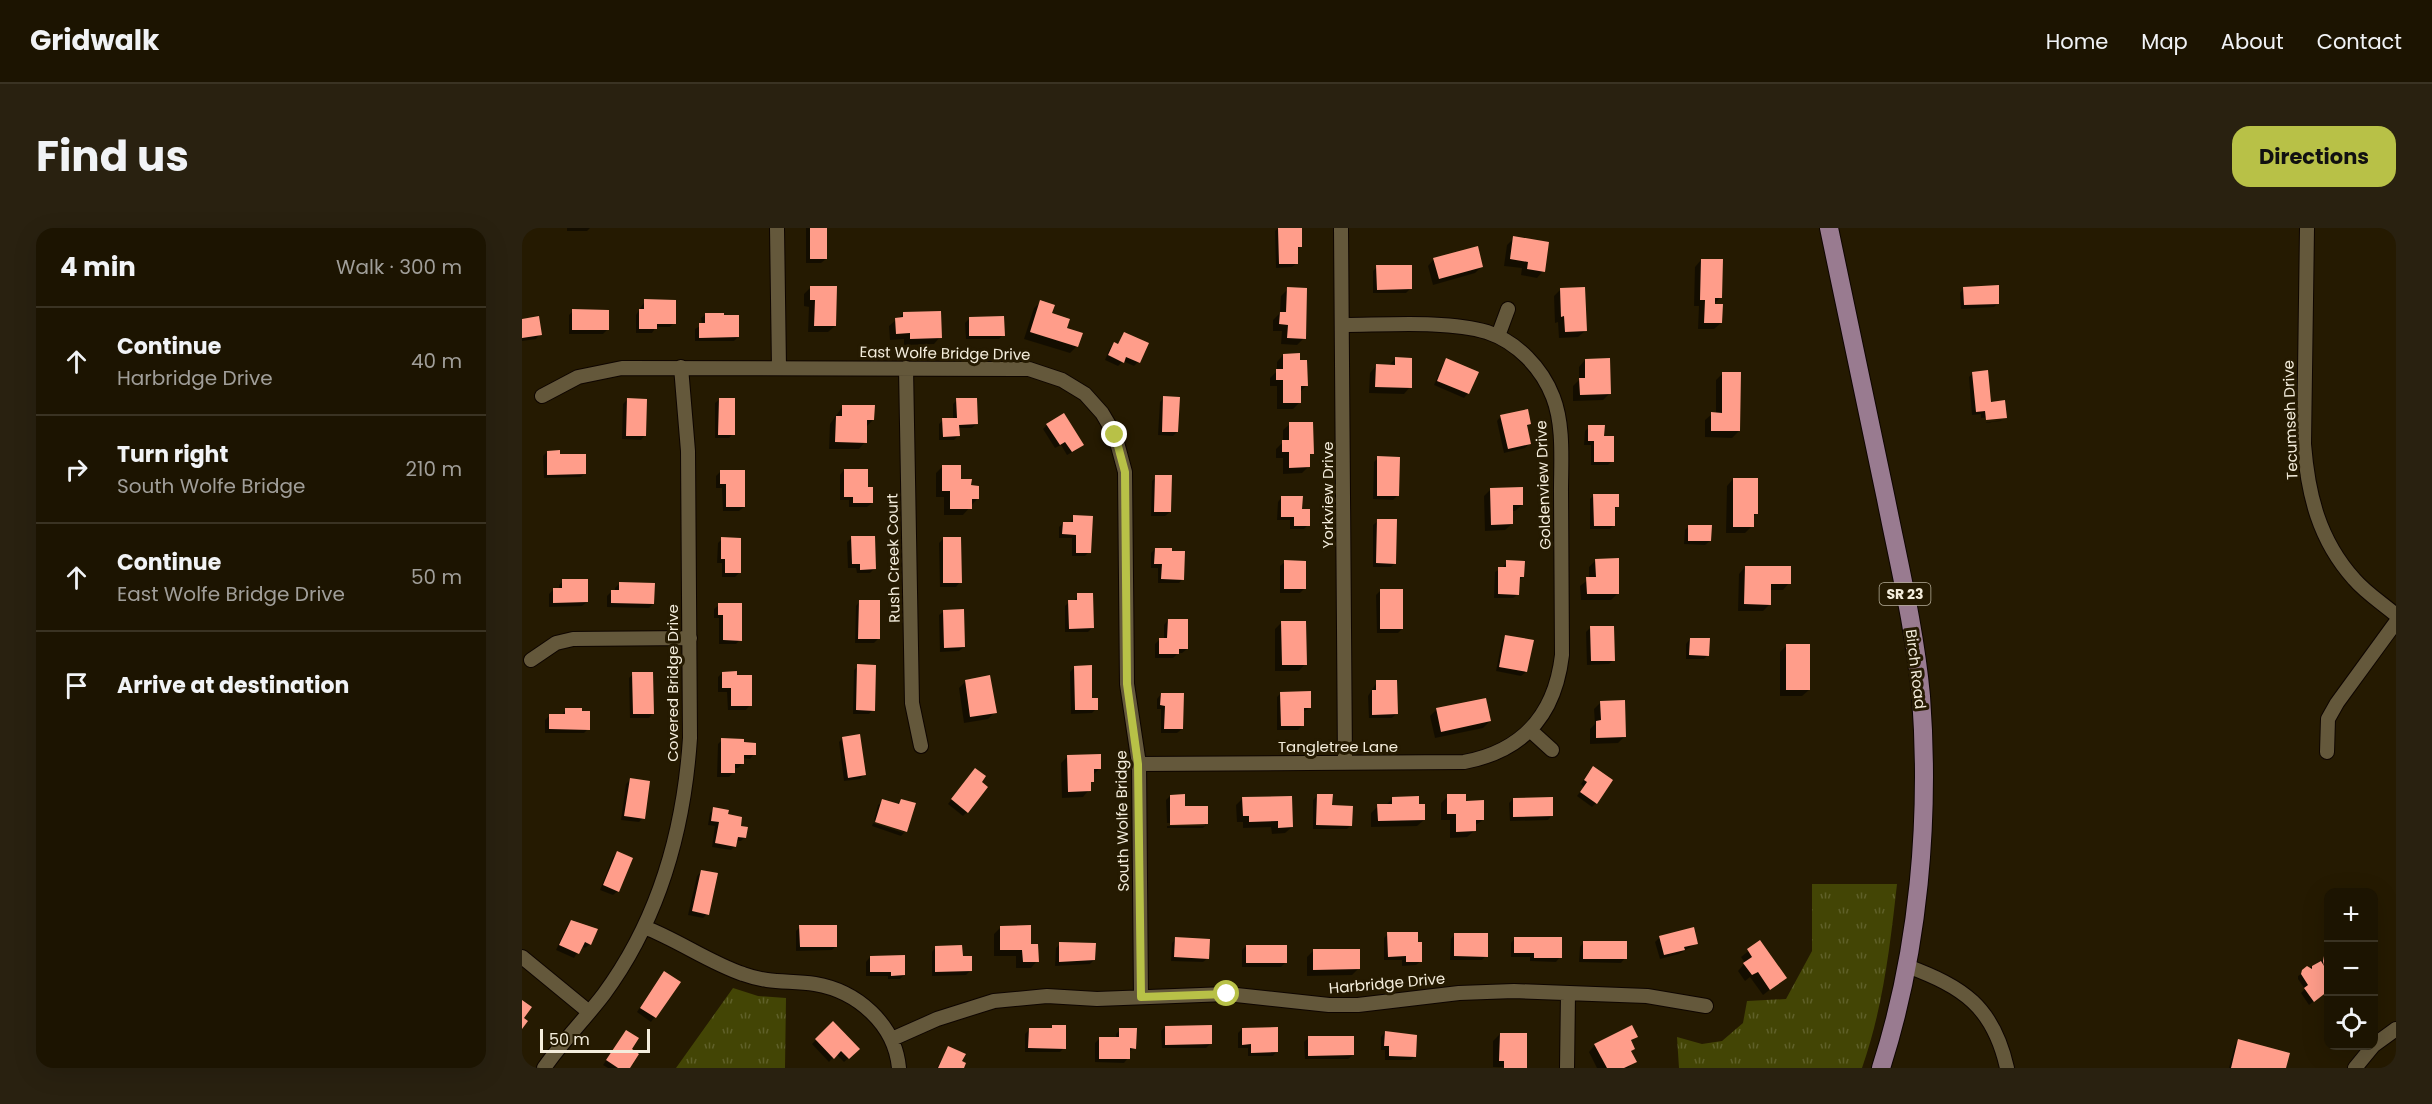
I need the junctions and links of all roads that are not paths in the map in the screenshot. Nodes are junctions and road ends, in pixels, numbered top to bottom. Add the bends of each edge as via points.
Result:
1 (777, 228) edge
2 (1341, 228) edge
3 (1829, 228) edge
4 (2307, 228) edge
5 (1508, 309) dead end
6 (1342, 325) junction
7 (1498, 336) junction
8 (681, 367) junction
9 (779, 368) junction
10 (906, 368) junction
11 (542, 396) dead end
12 (1126, 536) joint
13 (1562, 585) joint
14 (2396, 615) edge
15 (2396, 622) edge
16 (690, 639) junction
17 (531, 660) dead end
18 (1530, 730) junction
19 (921, 746) dead end
20 (1552, 750) dead end
21 (2327, 752) dead end
22 (1345, 762) junction
23 (1138, 764) junction
24 (644, 927) junction
25 (522, 957) edge
26 (1907, 966) junction
27 (1568, 994) junction
28 (1141, 997) junction
29 (1706, 1006) dead end
30 (589, 1012) junction
31 (2396, 1029) edge
32 (892, 1039) junction
33 (2378, 1042) edge
34 (2369, 1050) edge
35 (544, 1068) edge
36 (899, 1068) edge
37 (1567, 1068) edge
38 (1881, 1068) edge
39 (2007, 1068) edge
40 (2355, 1068) edge

1 - 9 street
2 - 6 street, Yorkview Drive
3 - 26 main road, Birch Road / SR 23 via 1894,536 1920,693 1925,766 1920,858
4 - 14 street, Tecumseh Drive via 2304,444 2312,502 2334,555 2355,581
5 - 7 street
6 - 7 street, Goldenview Drive via 1453,326
6 - 22 street, Yorkview Drive
7 - 13 street, Goldenview Drive via 1526,356 1554,398 1561,455
8 - 9 street, East Wolfe Bridge Drive
8 - 11 street, East Wolfe Bridge Drive via 610,369 578,378
8 - 16 street, Covered Bridge Drive via 688,451
9 - 10 street, East Wolfe Bridge Drive
10 - 12 street, East Wolfe Bridge Drive via 1029,369 1062,380 1085,394 1107,421 1121,450
10 - 19 street, Rush Creek Court via 912,704
12 - 23 street, South Wolfe Bridge via 1127,684
13 - 18 street, Tangletree Lane via 1560,677 1541,718
15 - 21 street via 2328,719
16 - 17 street via 573,639 556,643
16 - 24 street, Covered Bridge Drive via 690,738 683,805 660,889
18 - 20 street
18 - 22 street, Tangletree Lane via 1507,748 1464,762
22 - 23 street, Tangletree Lane
23 - 28 street, South Wolfe Bridge
24 - 30 street, Covered Bridge Drive
24 - 32 street via 741,974 764,981 832,988 869,1010
25 - 30 street
26 - 38 main road, SR 23
26 - 39 street via 1943,979 1974,1002 1998,1039
27 - 28 street, Harbridge Drive via 1460,993 1358,1005 1227,994
27 - 29 street, Harbridge Drive via 1647,996
27 - 37 street
28 - 32 street, Harbridge Drive via 1017,997 963,1010
30 - 35 street, Covered Bridge Drive
31 - 33 street
32 - 36 street
34 - 40 street

